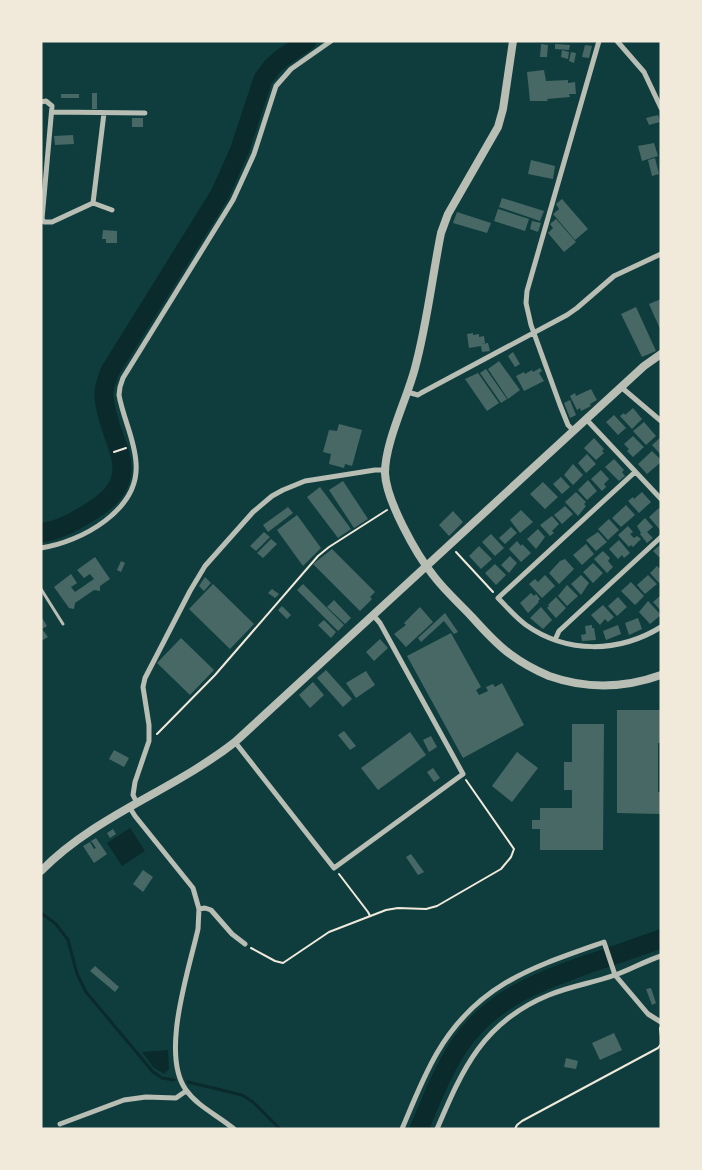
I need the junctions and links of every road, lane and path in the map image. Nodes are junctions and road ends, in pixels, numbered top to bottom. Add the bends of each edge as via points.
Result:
1 (331, 41) edge
2 (513, 41) edge
3 (598, 41) edge
4 (617, 41) edge
5 (41, 102) edge
6 (661, 108) edge
7 (52, 112) junction
8 (104, 113) junction
9 (145, 113) dead end
10 (41, 147) edge
11 (48, 148) junction
12 (93, 203) junction
13 (112, 210) dead end
14 (661, 254) edge
15 (534, 333) junction
16 (661, 354) edge
17 (621, 387) junction
18 (407, 392) junction
19 (586, 419) junction
20 (661, 421) edge
21 (574, 431) junction
22 (124, 449) dead end
23 (114, 452) dead end
24 (385, 470) junction
25 (635, 472) junction
26 (661, 499) edge
27 (393, 506) junction
28 (661, 537) edge
29 (41, 548) edge
30 (455, 551) dead end
31 (427, 566) junction
32 (41, 589) edge
33 (498, 598) junction
34 (373, 615) junction
35 (63, 624) dead end
36 (661, 627) edge
37 (555, 640) junction
38 (661, 674) edge
39 (149, 737) junction
40 (234, 742) junction
41 (463, 774) junction
42 (137, 803) junction
43 (130, 808) junction
44 (334, 868) junction
45 (41, 870) edge
46 (199, 909) junction
47 (370, 916) junction
48 (245, 944) joint
49 (661, 956) edge
50 (614, 973) junction
51 (661, 1024) edge
52 (661, 1037) edge
53 (660, 1045) edge
54 (186, 1091) junction
55 (60, 1124) dead end
56 (234, 1129) edge
57 (402, 1129) edge
58 (436, 1129) edge
59 (516, 1129) edge

1 - 29 street via 291,69 276,86 254,154 233,200 123,378 118,396 137,464 126,501 108,518 78,537
2 - 18 street via 498,127 448,214 441,234 420,347
3 - 15 street via 529,279 526,303
4 - 6 street via 644,72
5 - 7 street via 46,101 52,106
7 - 8 street
7 - 11 street
8 - 9 street
8 - 12 street
10 - 11 street
11 - 12 street via 41,215 44,222 52,222
12 - 13 street
14 - 15 street via 614,276 577,308
15 - 18 street via 421,393
15 - 21 street via 568,425
16 - 17 street
17 - 19 street
17 - 20 street
18 - 24 street
19 - 21 street
19 - 25 street
21 - 31 street
22 - 23 path
24 - 27 street
24 - 39 street via 318,479 282,490 253,512 221,548 197,578 145,678
25 - 26 street
25 - 33 street
27 - 31 street
27 - 39 path via 318,556 215,675 154,737
28 - 37 street via 558,631
30 - 33 path
31 - 34 street
31 - 38 street via 498,645 535,670 563,680 592,685 637,682
32 - 35 lane
33 - 37 street via 524,624
34 - 40 street
34 - 41 street
36 - 37 street via 623,644 580,646
39 - 42 street via 132,795
40 - 42 street
40 - 44 street
41 - 44 street
41 - 47 path via 514,849 511,857 501,869 432,908 392,909
42 - 43 street
43 - 45 street via 77,840
43 - 46 street via 188,881
44 - 47 path
46 - 48 street via 212,910
46 - 54 street via 198,929 175,1036 178,1068
47 - 48 path via 329,932 283,963
49 - 50 street
50 - 51 street via 648,1014
50 - 57 street via 604,942 536,966 502,984 472,1007 437,1052
50 - 58 street via 548,995 500,1025 464,1068
51 - 52 path
53 - 59 path via 522,1121
54 - 55 street via 176,1098 124,1100
54 - 56 street

